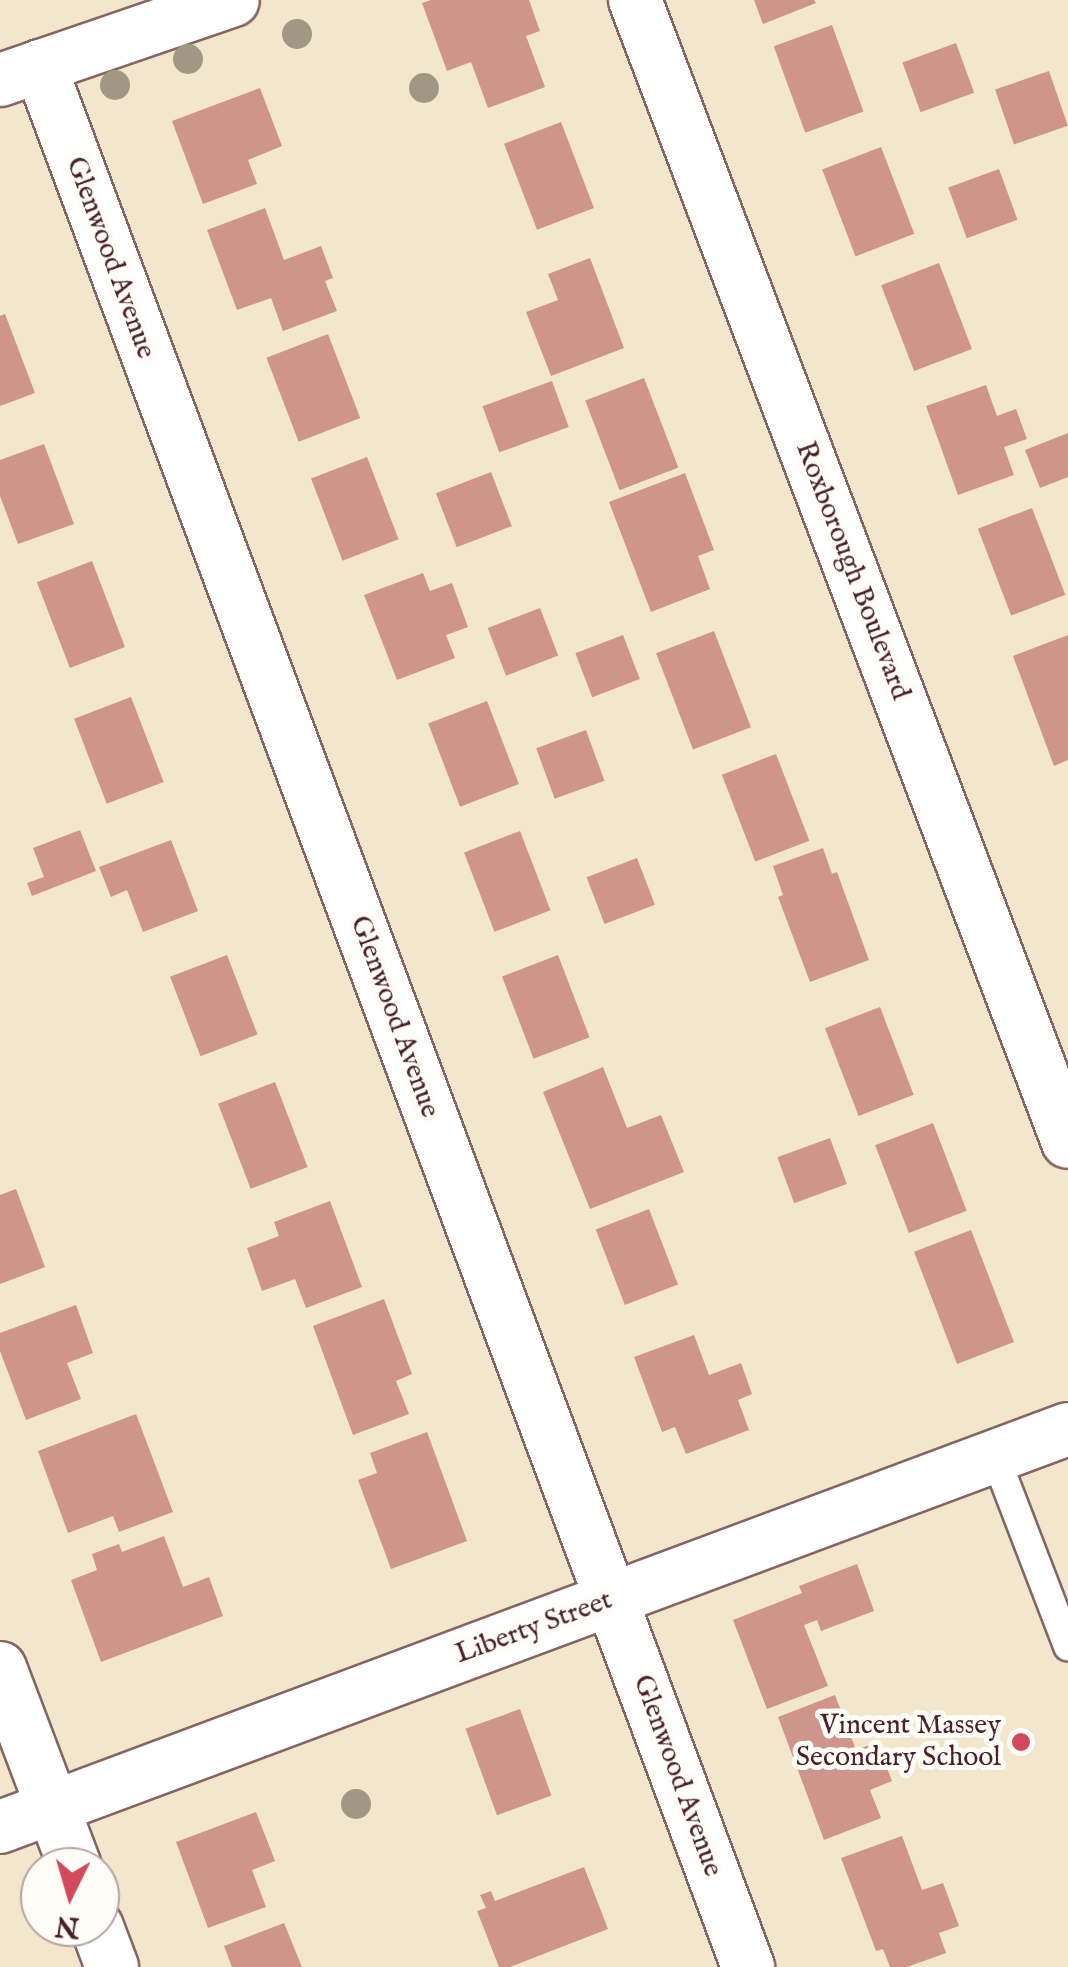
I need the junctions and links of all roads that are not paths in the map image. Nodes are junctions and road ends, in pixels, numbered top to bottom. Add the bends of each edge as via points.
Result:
1 (234, 0) edge
2 (635, 0) edge
3 (20, 73) edge
4 (1068, 1142) edge
5 (1068, 1429) edge
6 (995, 1456) junction
7 (611, 1599) junction
8 (1068, 1646) edge
9 (0, 1668) edge
10 (52, 1807) junction
11 (0, 1826) edge
12 (67, 1847) edge
13 (748, 1967) edge

1 - 3 street
2 - 4 street, Roxborough Boulevard
3 - 7 street, Glenwood Avenue
5 - 6 street, Liberty Street
6 - 7 street, Liberty Street
6 - 8 lane
7 - 10 street, Liberty Street
7 - 13 street, Glenwood Avenue
9 - 10 street
10 - 11 street, Liberty Street
10 - 12 street

